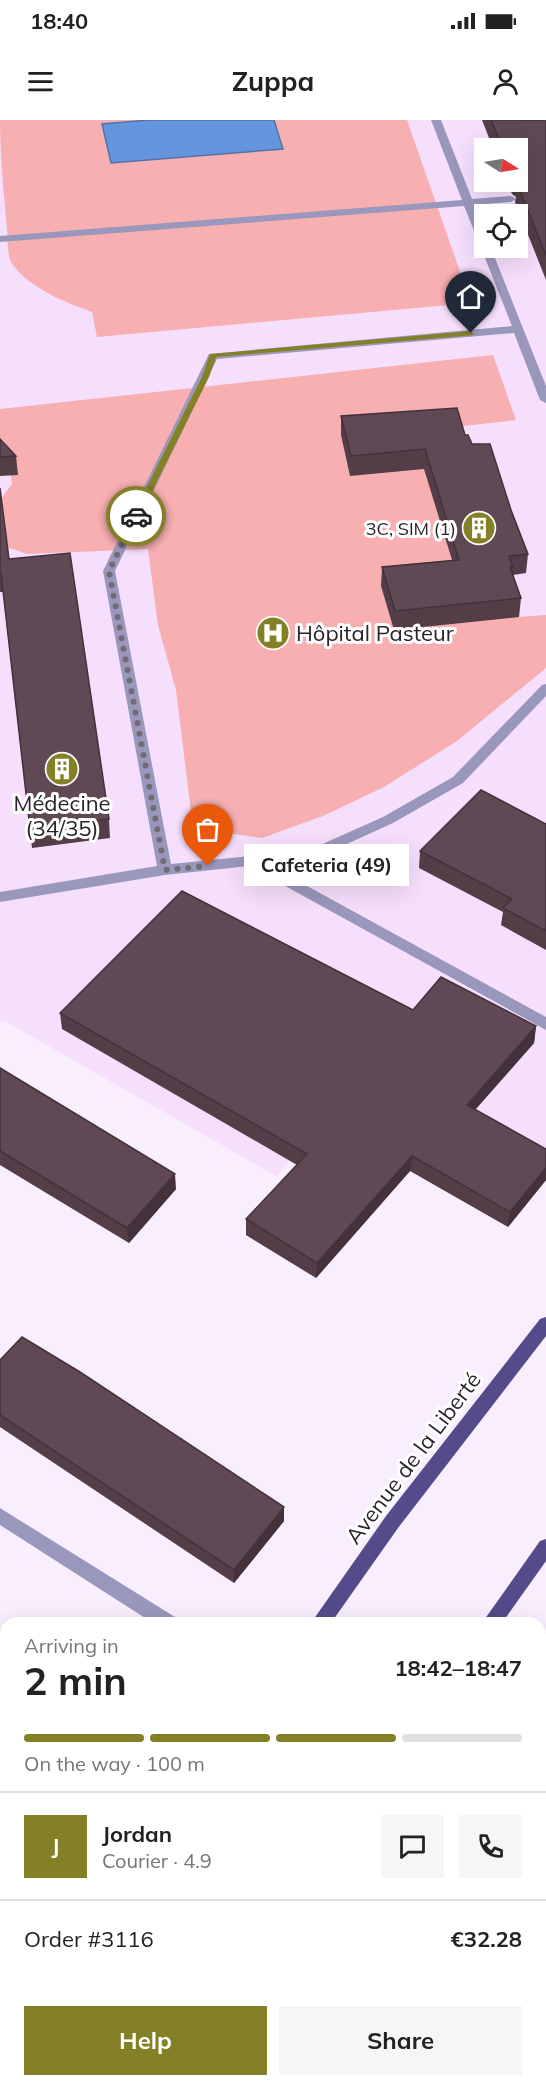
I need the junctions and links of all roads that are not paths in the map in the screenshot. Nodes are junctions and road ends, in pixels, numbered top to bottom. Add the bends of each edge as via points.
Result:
1 (436, 120) edge
2 (511, 199) dead end
3 (468, 203) junction
4 (474, 218) edge
5 (0, 239) edge
6 (490, 258) edge
7 (518, 329) junction
8 (546, 400) edge
9 (546, 688) edge
10 (250, 861) junction
11 (165, 870) junction
12 (0, 897) edge
13 (546, 1024) edge
14 (546, 1324) edge
15 (0, 1516) edge
16 (546, 1547) edge
17 (160, 1617) edge
18 (324, 1617) edge
19 (495, 1617) edge

1 - 3 street
2 - 3 street
3 - 4 street
3 - 5 street
6 - 7 street
7 - 8 street
7 - 11 street via 213,356 109,571
9 - 10 street via 458,780 388,820 311,855
10 - 11 street
10 - 13 street
11 - 12 street
14 - 18 main road, Avenue de la Liberté via 392,1522
15 - 17 street
16 - 19 main road

